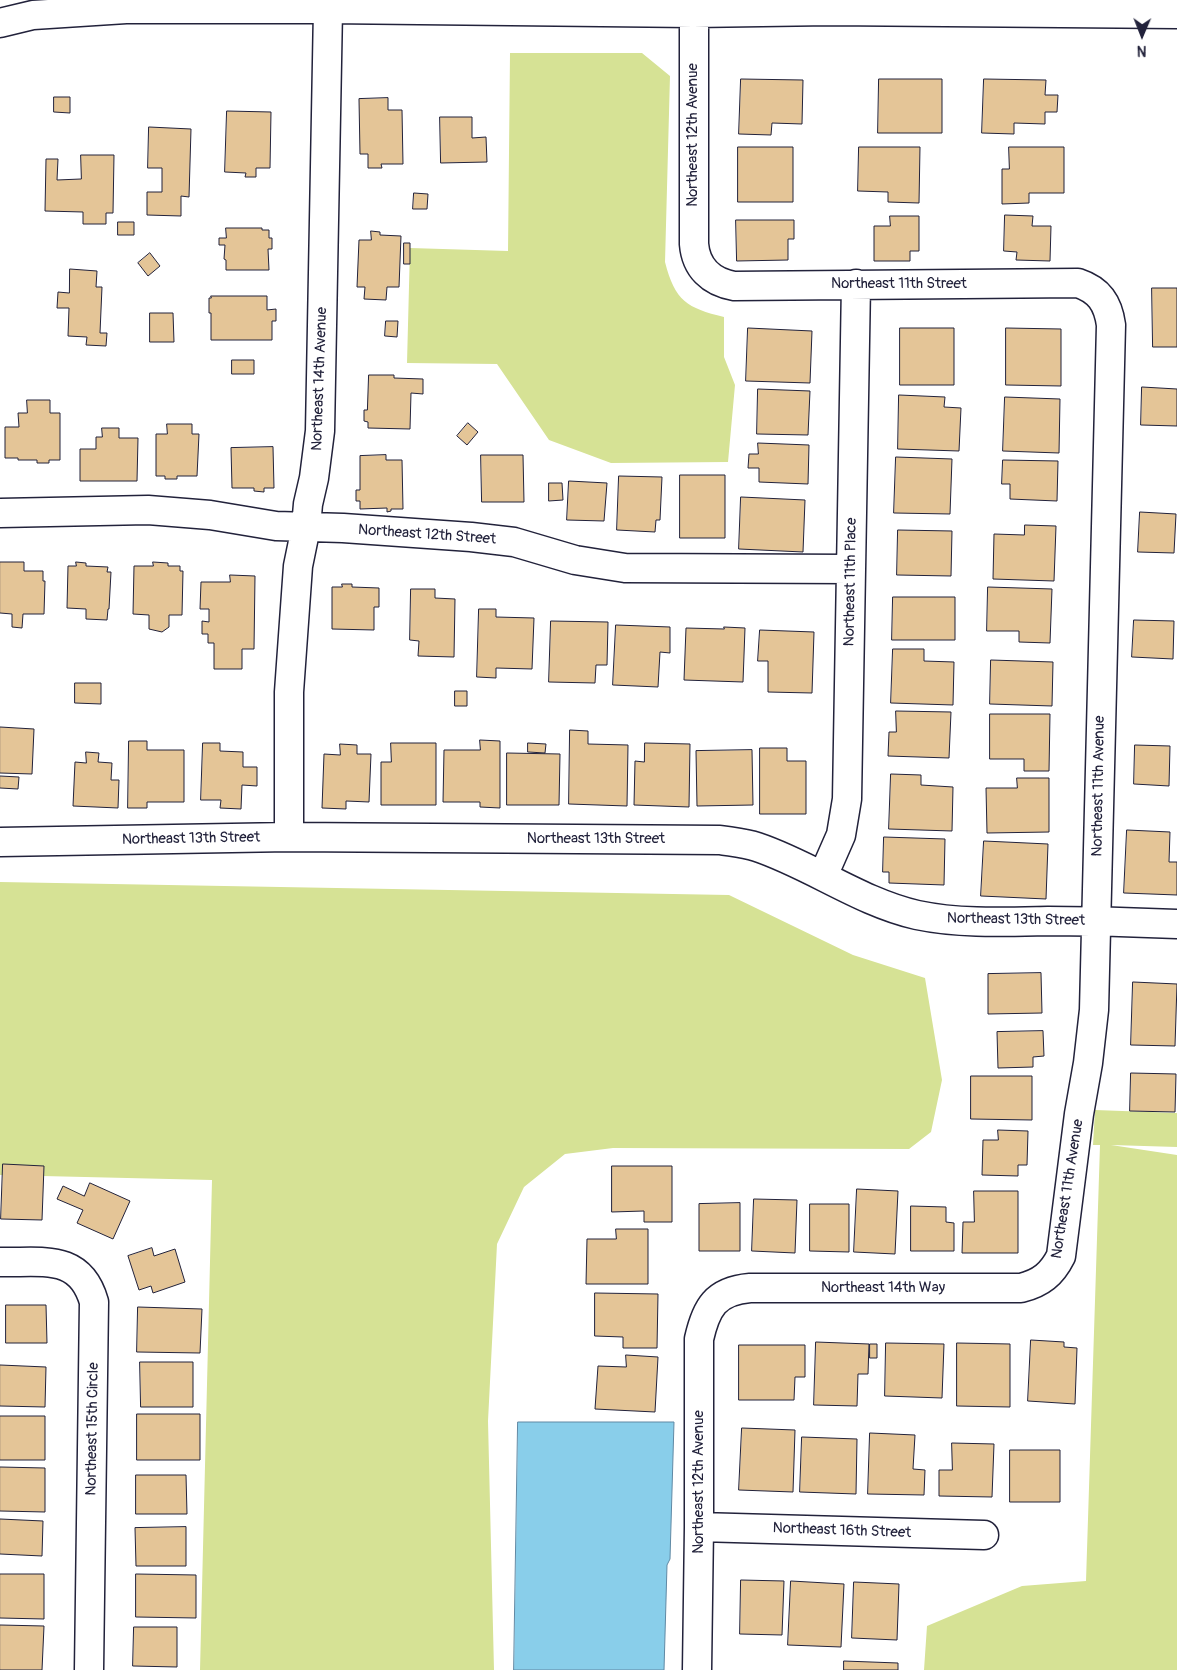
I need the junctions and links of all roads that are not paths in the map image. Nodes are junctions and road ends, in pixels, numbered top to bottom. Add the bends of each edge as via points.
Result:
1 (693, 7) edge
2 (328, 9) junction
3 (1177, 14) edge
4 (0, 23) edge
5 (702, 268) joint
6 (856, 284) junction
7 (1098, 293) joint
8 (0, 513) edge
9 (306, 527) junction
10 (851, 569) junction
11 (288, 837) junction
12 (0, 842) edge
13 (823, 876) junction
14 (1095, 921) junction
15 (1177, 924) edge
16 (0, 1262) edge
17 (1048, 1276) joint
18 (718, 1299) joint
19 (700, 1527) junction
20 (984, 1535) dead end
21 (89, 1670) edge
22 (697, 1670) edge

1 - 2 street
1 - 3 street
1 - 5 street, Northeast 12th Avenue via 694,244
2 - 4 street via 126,9 33,15
2 - 9 street, Northeast 14th Avenue via 320,431
5 - 6 street, Northeast 11th Street via 716,281 734,286
6 - 7 street, Northeast 11th Street via 1067,282 1084,285
6 - 10 street, Northeast 11th Place
7 - 14 street, Northeast 11th Avenue via 1110,313 1111,325
8 - 9 street, Northeast 12th Street via 148,510
9 - 10 street, Northeast 12th Street via 492,539 575,560 625,568
9 - 11 street, Northeast 14th Avenue via 298,566 289,692
10 - 13 street, Northeast 11th Place via 846,811 837,846
11 - 12 street, Northeast 13th Street
11 - 13 street, Northeast 13th Street via 720,840 757,847
13 - 14 street, Northeast 13th Street via 890,907 944,920
14 - 15 street, Northeast 13th Street
14 - 17 street, Northeast 11th Avenue via 1092,1038 1061,1256
16 - 21 street, Northeast 15th Circle via 58,1263 73,1269 91,1289 94,1302
17 - 18 street, Northeast 14th Way via 1021,1288 750,1288 727,1292
18 - 19 street, Northeast 12th Avenue via 706,1314 699,1339
19 - 20 street, Northeast 16th Street
19 - 22 street, Northeast 12th Avenue

